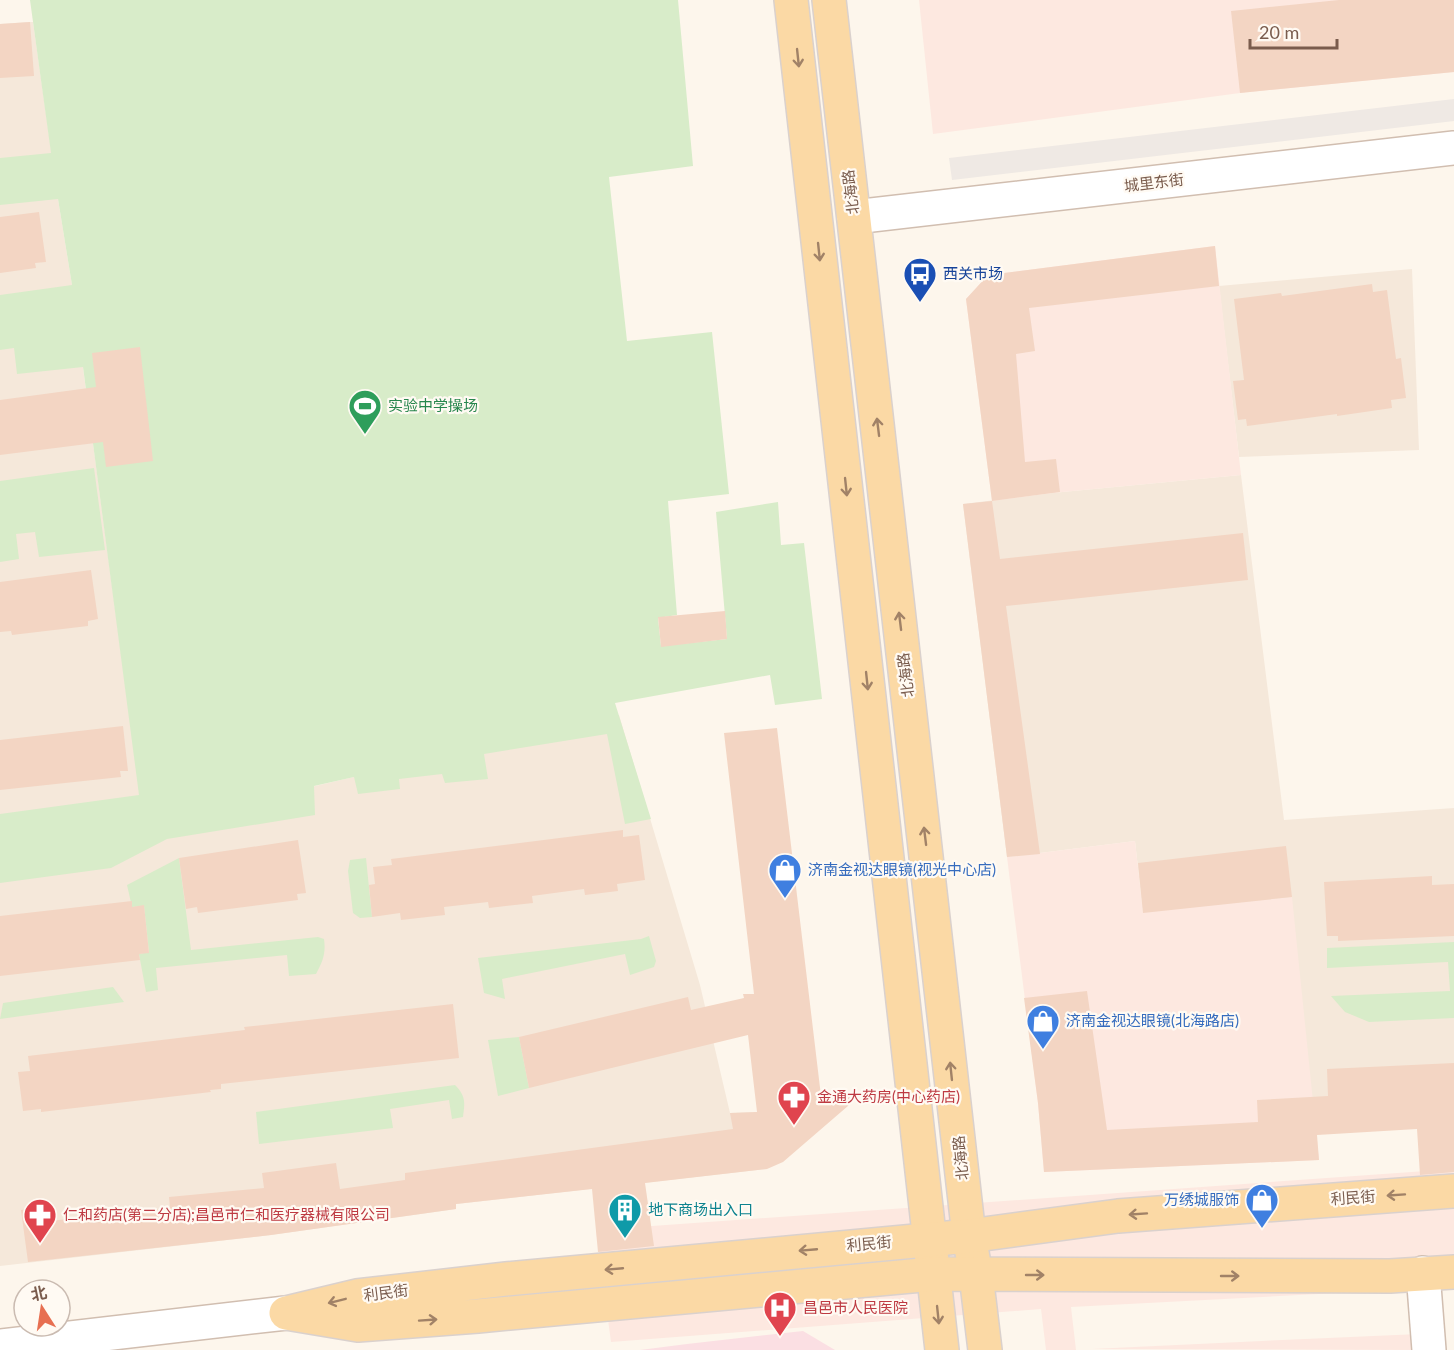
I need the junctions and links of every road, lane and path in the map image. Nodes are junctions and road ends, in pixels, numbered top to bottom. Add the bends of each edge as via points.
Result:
1 (791, 0) edge
2 (829, 0) edge
3 (1454, 148) edge
4 (854, 217) junction
5 (1454, 1191) edge
6 (969, 1236) junction
7 (929, 1238) junction
8 (1439, 1273) edge
9 (933, 1274) junction
10 (976, 1275) junction
11 (286, 1313) junction
12 (0, 1346) edge
13 (942, 1350) edge
14 (985, 1350) edge
15 (1429, 1350) edge

1 -> 7 main road
2 - 4 main road, 北海路
3 - 4 street, 城里东街
6 -> 4 main road, 北海路
5 -> 6 main road, 利民街 via 1118,1216
6 - 7 main road, 利民街
6 - 10 main road, 北海路
7 - 9 main road
7 -> 11 main road, 利民街 via 368,1294
10 -> 8 main road, 利民街
8 - 15 street
9 - 10 main road, 利民街
11 -> 9 main road, 利民街 via 358,1325
9 -> 13 main road
10 - 14 main road, 北海路
11 - 12 street, 利民街

